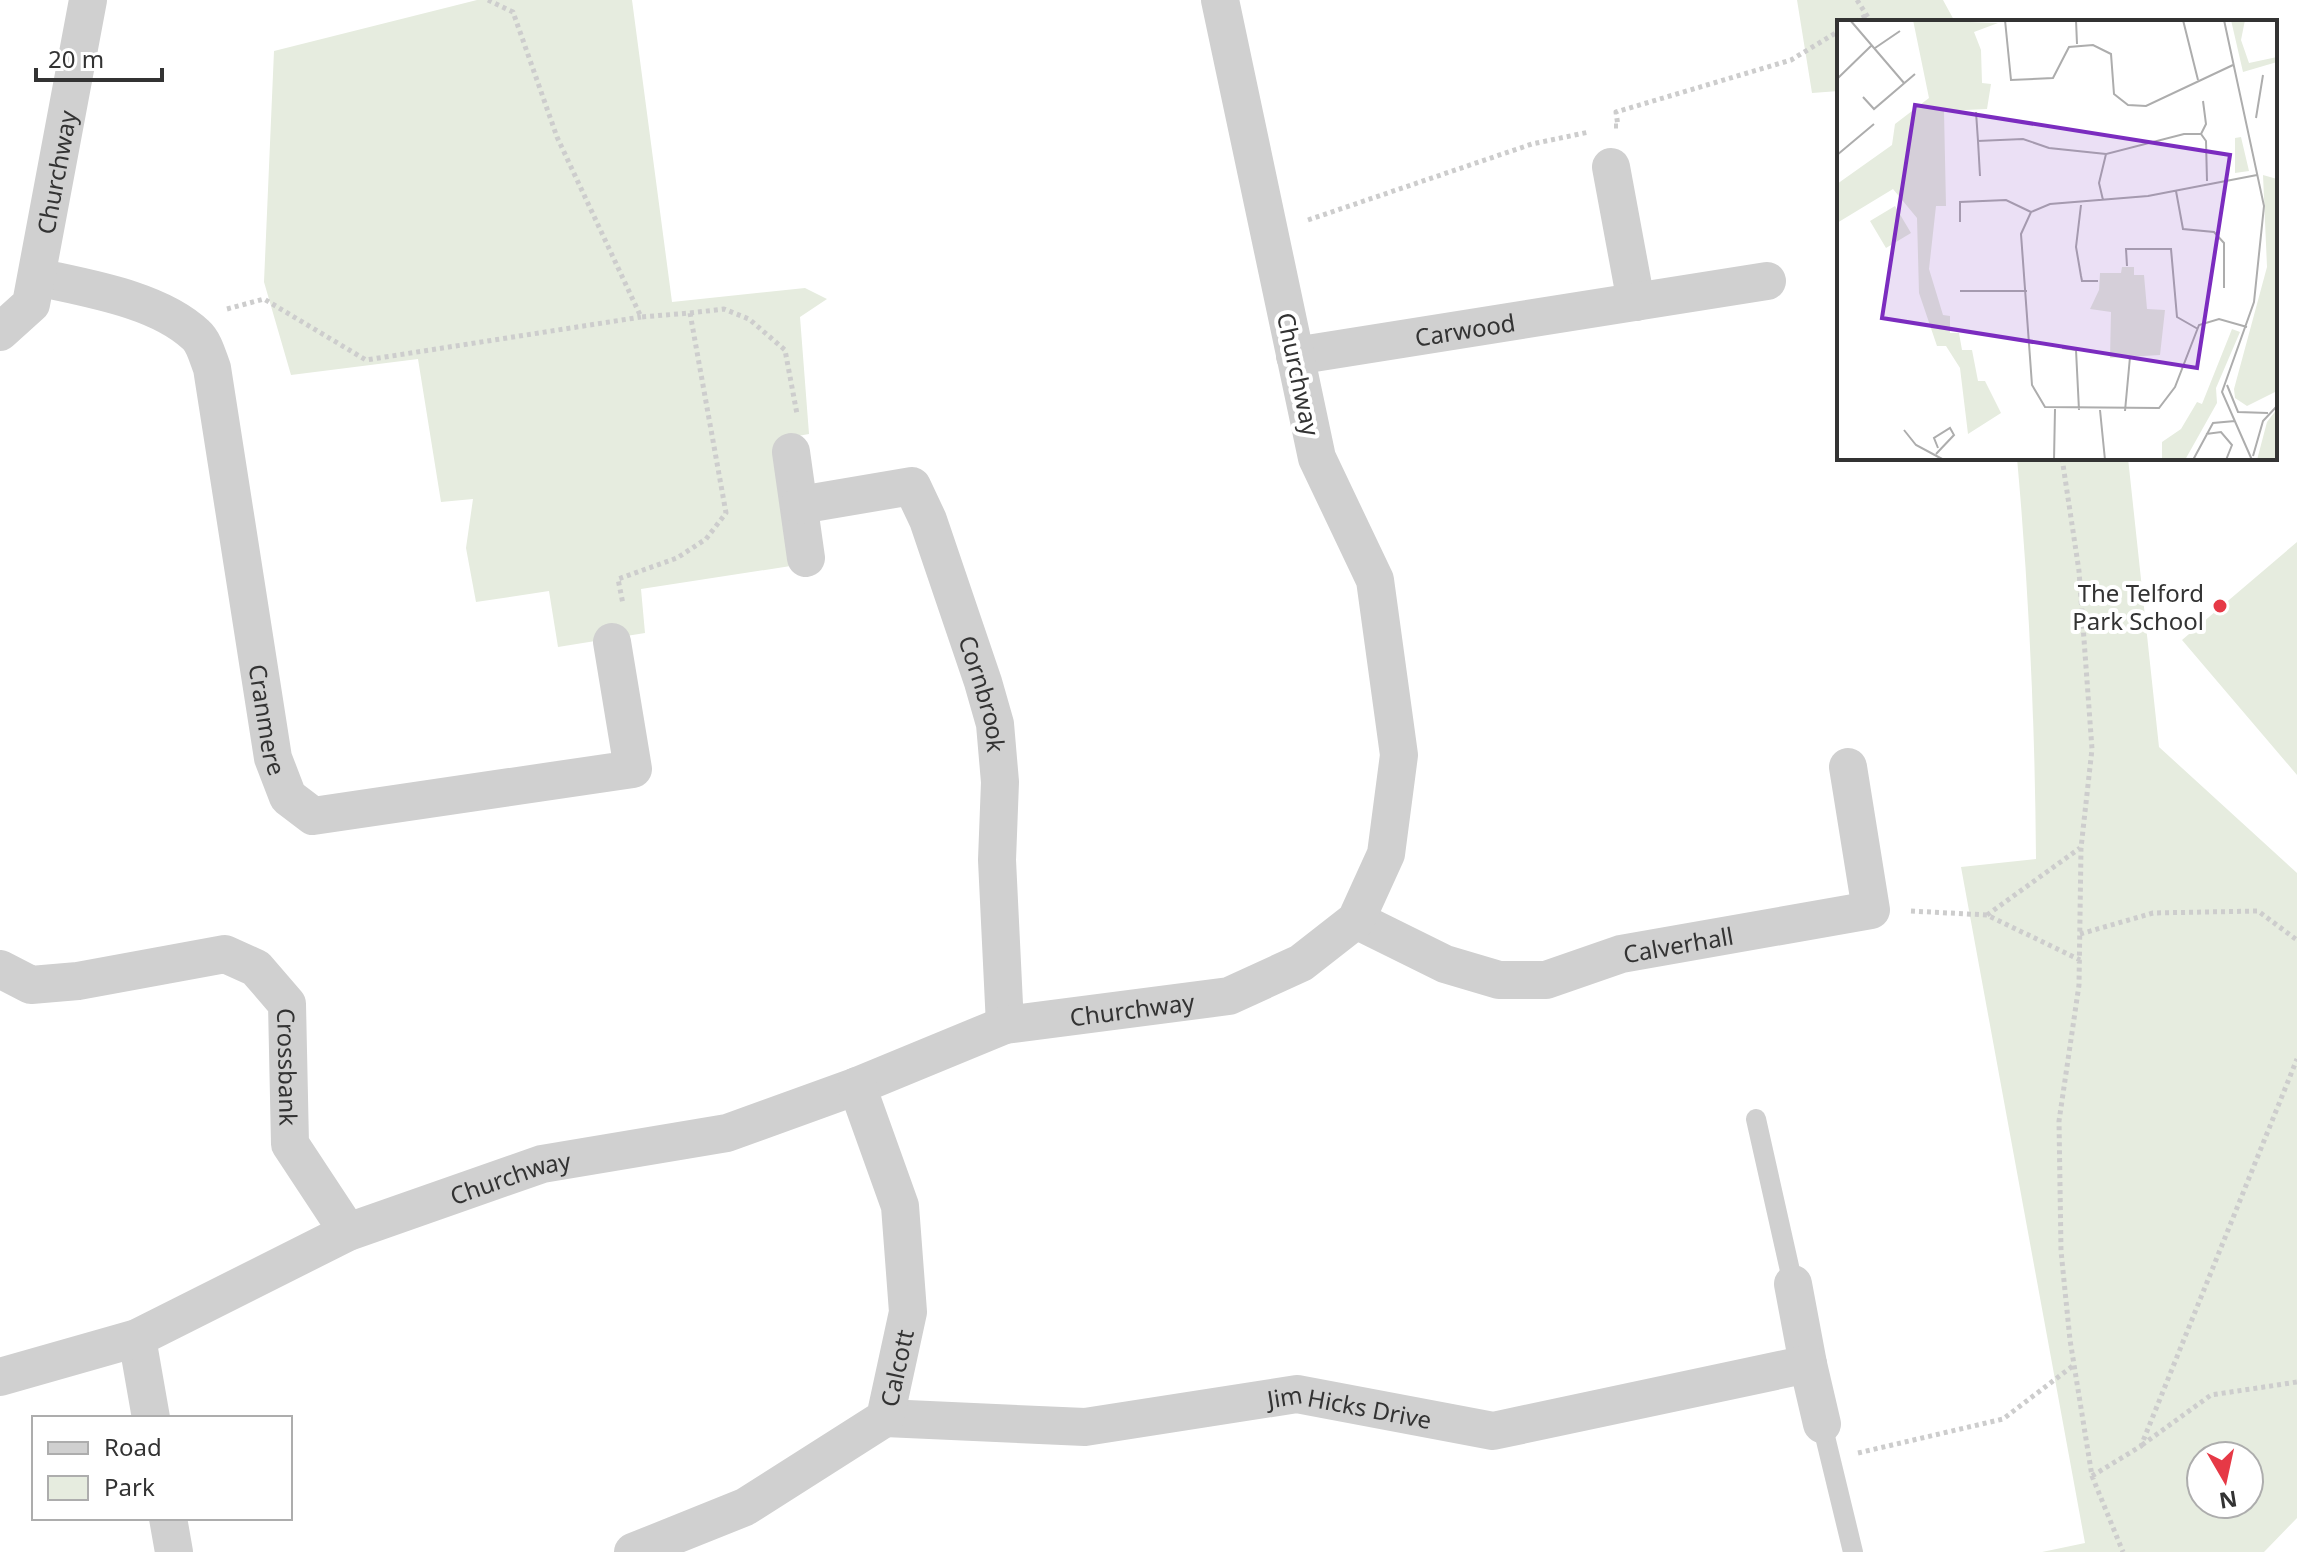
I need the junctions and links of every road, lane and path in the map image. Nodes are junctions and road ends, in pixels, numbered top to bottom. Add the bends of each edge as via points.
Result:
1 (88, 0) edge
2 (488, 0) edge
3 (1220, 0) edge
4 (1857, 0) edge
5 (1867, 15) junction
6 (1858, 20) edge
7 (1870, 20) edge
8 (1837, 32) edge
9 (1611, 167) dead end
10 (1269, 233) junction
11 (37, 277) junction
12 (1767, 281) dead end
13 (1636, 302) junction
14 (690, 313) junction
15 (641, 317) junction
16 (0, 332) edge
17 (198, 337) junction
18 (1295, 356) junction
19 (791, 452) joint
20 (2062, 460) edge
21 (800, 505) junction
22 (806, 558) dead end
23 (612, 642) joint
24 (1848, 767) dead end
25 (2081, 848) junction
26 (1871, 910) junction
27 (1987, 915) junction
28 (1356, 920) junction
29 (2080, 934) junction
30 (2297, 940) edge
31 (2080, 960) junction
32 (0, 969) edge
33 (1005, 1025) junction
34 (2297, 1059) edge
35 (857, 1086) junction
36 (1756, 1119) dead end
37 (348, 1232) junction
38 (1793, 1284) joint
39 (137, 1338) junction
40 (1808, 1364) junction
41 (2074, 1365) junction
42 (0, 1377) edge
43 (2297, 1382) edge
44 (151, 1416) edge
45 (885, 1418) junction
46 (1826, 1442) junction
47 (2141, 1446) junction
48 (2092, 1476) junction
49 (168, 1520) edge
50 (174, 1552) edge
51 (633, 1552) edge
52 (1853, 1552) edge
53 (2123, 1552) edge

1 - 11 street, Churchway
2 - 15 path via 513,12 557,137
3 - 10 street, Churchway
4 - 5 path
5 - 6 path
5 - 7 path
8 - 10 path via 1791,60 1616,112 1618,126 1532,144
9 - 13 street
10 - 18 street, Churchway
11 - 16 street, Churchway via 31,304
11 - 17 street via 133,301 176,320
12 - 13 street, Carwood
13 - 18 street, Carwood
14 - 15 path
14 - 19 path via 724,309 749,319 785,350 802,444
14 - 23 path via 726,513 706,539 677,558 618,579 627,625 610,629
15 - 17 path via 366,360 264,299 217,312
17 - 23 street, Cranmere via 212,368 273,758 288,797 313,816 633,769
18 - 28 street, Churchway via 1317,458 1375,580 1399,755 1386,854
19 - 21 street
20 - 25 path via 2079,571 2092,749
21 - 22 street
21 - 33 street, Cornbrook via 912,486 928,520 995,724
24 - 26 street
25 - 27 path
25 - 29 path
26 - 27 path
26 - 28 street, Calverhall via 1621,954 1546,980 1499,980 1445,964
27 - 31 path
28 - 33 street, Churchway via 1301,963 1229,996
29 - 30 path via 2153,913 2258,911
29 - 31 path
31 - 41 path via 2059,1121 2061,1251
32 - 37 street, Crossbank via 31,985 225,954 256,968 287,1004 290,1144
33 - 35 street, Churchway
34 - 47 path
35 - 37 street, Churchway via 727,1133 542,1164
35 - 45 street, Calcott via 900,1206 908,1312
36 - 38 lane
37 - 39 street, Churchway
38 - 40 street
39 - 42 street, Churchway
39 - 44 street
40 - 45 street, Jim Hicks Drive via 1493,1431 1297,1394 1085,1427
40 - 46 street
41 - 46 path via 2003,1419
41 - 48 path
43 - 47 path via 2211,1395
45 - 51 street, Calcott via 745,1507
46 - 52 lane
47 - 48 path
48 - 53 path
49 - 50 street

